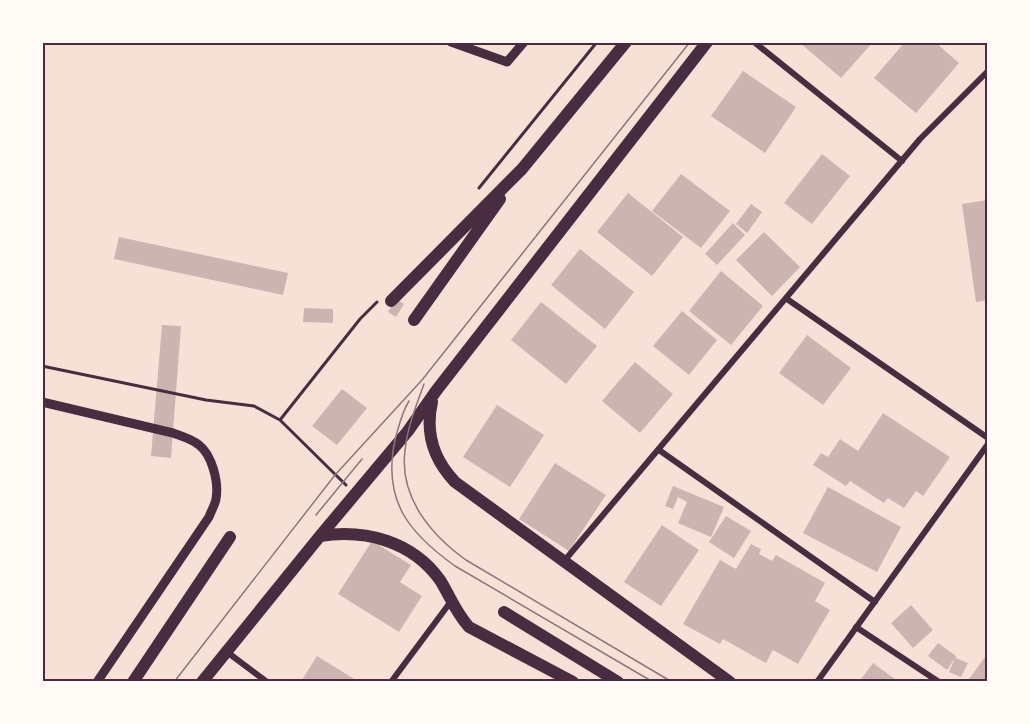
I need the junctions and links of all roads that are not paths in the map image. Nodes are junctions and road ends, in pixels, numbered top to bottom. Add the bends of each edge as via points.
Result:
1 (451, 42) edge
2 (524, 42) edge
3 (626, 42) edge
4 (707, 42) edge
5 (754, 42) edge
6 (988, 71) edge
7 (902, 161) junction
8 (522, 169) junction
9 (787, 299) junction
10 (391, 302) dead end
11 (414, 320) dead end
12 (436, 391) junction
13 (42, 402) edge
14 (988, 438) edge
15 (988, 444) edge
16 (659, 450) junction
17 (320, 536) junction
18 (230, 537) dead end
19 (565, 560) junction
20 (452, 600) junction
21 (875, 602) junction
22 (504, 612) dead end
23 (856, 627) junction
24 (227, 652) junction
25 (97, 682) edge
26 (133, 682) edge
27 (202, 682) edge
28 (267, 682) edge
29 (391, 682) edge
30 (573, 682) edge
31 (618, 682) edge
32 (730, 682) edge
33 (817, 682) edge
34 (939, 682) edge

1 - 2 street via 507,62
3 - 8 main road
4 - 12 main road
5 - 7 street
6 - 7 street
7 - 9 street
8 - 10 main road
8 - 11 main road
9 - 14 street
9 - 16 street
12 - 17 main road via 408,431
12 - 19 main road via 429,423 432,445 441,465 455,482
13 - 25 street via 192,441 210,458 214,477 216,498 209,517
15 - 21 street
16 - 19 street
16 - 21 street
17 - 20 main road via 357,533 393,543 425,563
17 - 24 main road
18 - 26 main road
19 - 32 main road
20 - 29 street
20 - 30 main road via 469,627
21 - 23 street
22 - 31 main road
23 - 33 street
23 - 34 street
24 - 27 main road
24 - 28 street

